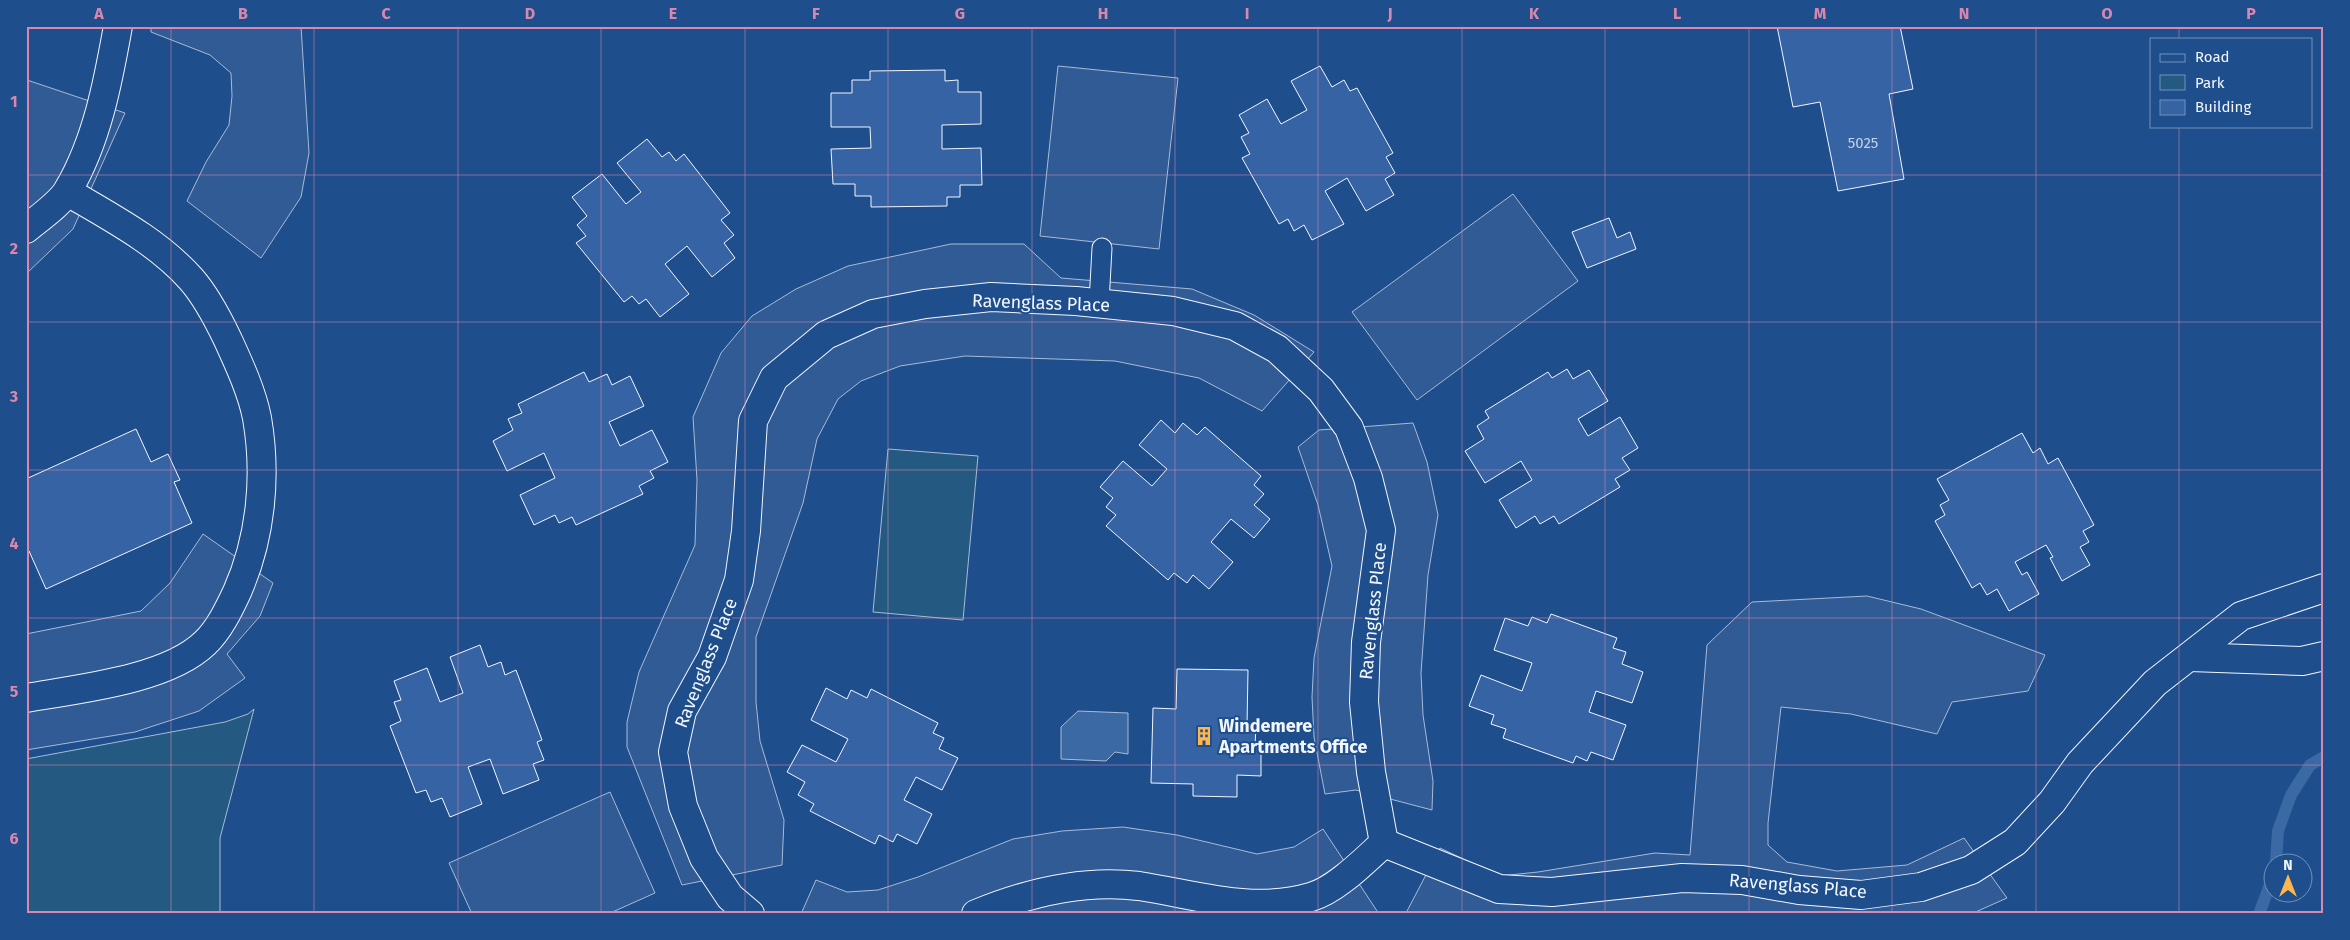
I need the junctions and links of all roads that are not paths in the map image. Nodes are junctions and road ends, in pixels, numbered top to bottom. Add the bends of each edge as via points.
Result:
1 (118, 26) edge
2 (68, 192) junction
3 (26, 229) edge
4 (1102, 248) dead end
5 (1099, 303) junction
6 (2324, 588) edge
7 (2324, 656) edge
8 (2190, 657) junction
9 (26, 698) edge
10 (1384, 843) junction
11 (750, 914) edge
12 (976, 914) edge

1 - 2 street via 96,127
2 - 3 street
2 - 9 street via 155,246 191,279 218,319 238,360 257,417 262,475 256,536 244,575 228,612 205,643 178,661 132,678
4 - 5 lane
5 - 10 street, Ravenglass Place via 1173,311 1235,326 1277,349 1321,390 1349,428 1368,478 1381,530 1366,642 1364,702 1371,772
5 - 11 street, Ravenglass Place via 991,297 873,314 826,336 774,378 753,422 746,531 739,580 712,656 682,711 673,752 683,806 704,858 730,897
6 - 8 street, Ravenglass Place via 2241,616
7 - 8 street via 2302,661
8 - 10 street, Ravenglass Place via 2155,683 2119,720 2015,842 1971,870 1920,888 1861,895 1799,890 1742,880 1682,878 1552,892 1499,889
10 - 12 street via 1349,875 1313,896 1266,906 1205,899 1138,886 1081,885 1037,894

